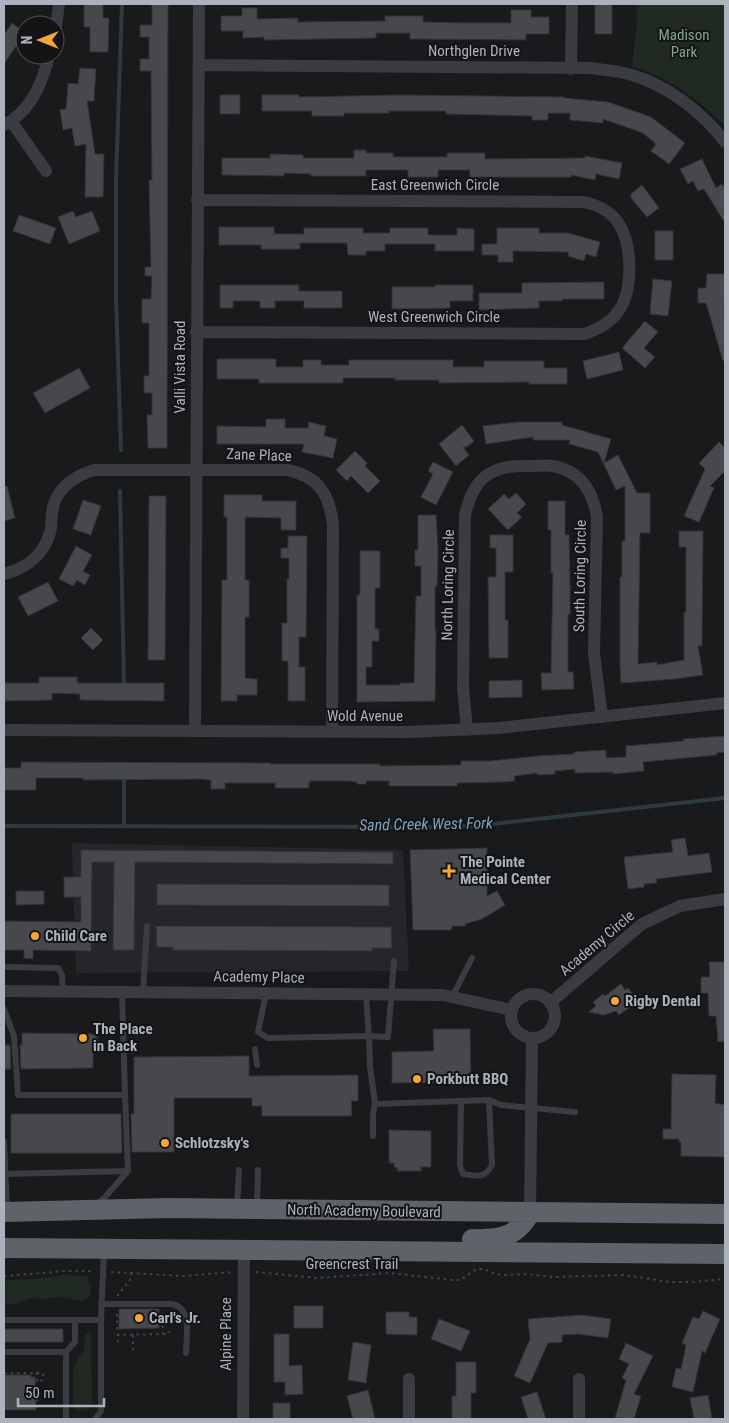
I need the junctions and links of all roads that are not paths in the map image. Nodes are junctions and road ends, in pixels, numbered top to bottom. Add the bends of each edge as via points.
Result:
1 (199, 4) edge
2 (572, 4) edge
3 (46, 65) edge
4 (199, 65) junction
5 (571, 69) junction
6 (7, 123) edge
7 (725, 142) edge
8 (46, 171) dead end
9 (197, 200) junction
10 (629, 269) joint
11 (196, 332) junction
12 (513, 466) joint
13 (195, 470) junction
14 (4, 574) edge
15 (725, 703) edge
16 (602, 716) junction
17 (4, 730) edge
18 (467, 730) junction
19 (195, 731) junction
20 (332, 732) junction
21 (725, 899) edge
22 (147, 926) dead end
23 (472, 958) dead end
24 (394, 961) dead end
25 (4, 967) edge
26 (4, 991) edge
27 (63, 992) junction
28 (122, 992) junction
29 (143, 993) junction
30 (266, 994) junction
31 (366, 995) junction
32 (391, 995) junction
33 (451, 997) junction
34 (550, 1003) junction
35 (4, 1009) edge
36 (512, 1010) junction
37 (369, 1036) junction
38 (532, 1038) junction
39 (255, 1049) dead end
40 (257, 1065) dead end
41 (125, 1095) junction
42 (489, 1100) junction
43 (461, 1101) junction
44 (375, 1104) junction
45 (531, 1108) junction
46 (575, 1112) dead end
47 (373, 1136) dead end
48 (4, 1141) edge
49 (239, 1170) dead end
50 (258, 1170) dead end
51 (128, 1171) junction
52 (5, 1174) edge
53 (237, 1209) junction
54 (257, 1209) junction
55 (89, 1210) junction
56 (6, 1212) edge
57 (530, 1213) junction
58 (725, 1214) edge
59 (4, 1248) edge
60 (104, 1249) junction
61 (244, 1249) junction
62 (363, 1251) junction
63 (725, 1254) edge
64 (102, 1304) junction
65 (4, 1320) edge
66 (75, 1320) junction
67 (101, 1320) junction
68 (4, 1352) edge
69 (66, 1352) junction
70 (186, 1353) dead end
71 (409, 1378) dead end
72 (579, 1380) dead end
73 (66, 1419) edge
74 (95, 1419) edge
75 (243, 1419) edge
76 (409, 1419) edge
77 (579, 1419) edge

1 - 4 street, Valli Vista Road
2 - 5 street
3 - 6 street via 33,97
4 - 5 street, Northglen Drive
4 - 9 street, Valli Vista Road
5 - 7 street, Northglen Drive via 614,71 650,82 684,102
6 - 8 street
9 - 10 street, East Greenwich Circle via 584,202 608,212 616,221 626,242
9 - 11 street, Valli Vista Road
10 - 11 street, West Greenwich Circle via 626,294 617,314 585,334
11 - 13 street, Valli Vista Road
12 - 16 street, South Loring Circle via 553,466 564,470 585,483 595,502 594,653
12 - 18 street, North Loring Circle via 498,469 476,486 465,516 463,686
13 - 14 street, Zane Place via 107,468 81,474 62,489 56,499 47,541 41,552 32,562
13 - 19 street, Valli Vista Road
13 - 20 street, Zane Place via 293,471 309,476 326,496 333,524
15 - 16 street, Wold Avenue
16 - 18 street, Wold Avenue
17 - 19 street, Wold Avenue
18 - 20 street, Wold Avenue
19 - 20 street, Wold Avenue
21 - 34 street, Academy Circle via 680,906 642,924
22 - 29 lane
23 - 33 lane
24 - 32 lane
25 - 27 lane via 58,968
26 - 27 street, Academy Place
27 - 28 street, Academy Place
28 - 29 street, Academy Place
28 - 41 lane
29 - 30 street, Academy Place
30 - 31 street, Academy Place
30 - 37 lane via 258,1032 268,1038
31 - 32 street, Academy Place
31 - 37 lane
32 - 33 street, Academy Place
32 - 37 lane via 388,1037
33 - 36 street, Academy Place
34 - 36 street via 536,994 528,995 515,1003
34 - 38 street via 555,1017 551,1028 540,1037
35 - 41 lane via 14,1036 18,1095
36 - 38 street via 513,1026 524,1036
37 - 44 lane
38 - 45 street
39 - 40 lane
41 - 51 lane
42 - 43 lane
42 - 43 lane via 492,1165 484,1176 463,1174 460,1166
42 - 45 lane via 501,1105
43 - 44 lane
44 - 47 lane
45 - 46 lane
45 - 57 street
48 - 52 lane
49 - 53 lane
50 - 54 lane
51 - 52 lane
51 - 55 lane
52 - 56 lane
53 - 54 highway, North Academy Boulevard
53 - 55 highway, North Academy Boulevard
54 - 57 highway, North Academy Boulevard
55 - 56 highway, North Academy Boulevard
57 - 58 highway, North Academy Boulevard
57 - 62 highway via 525,1222 507,1236 493,1240 386,1238
59 - 60 highway
60 - 61 highway
60 - 64 lane
61 - 62 highway
61 - 75 street, Alpine Place
62 - 63 highway
64 - 67 lane
64 - 70 lane via 177,1305 186,1316
65 - 66 lane
66 - 67 lane
66 - 69 lane via 75,1342
67 - 74 lane via 101,1411
68 - 69 lane
69 - 73 lane
71 - 76 street
72 - 77 street

